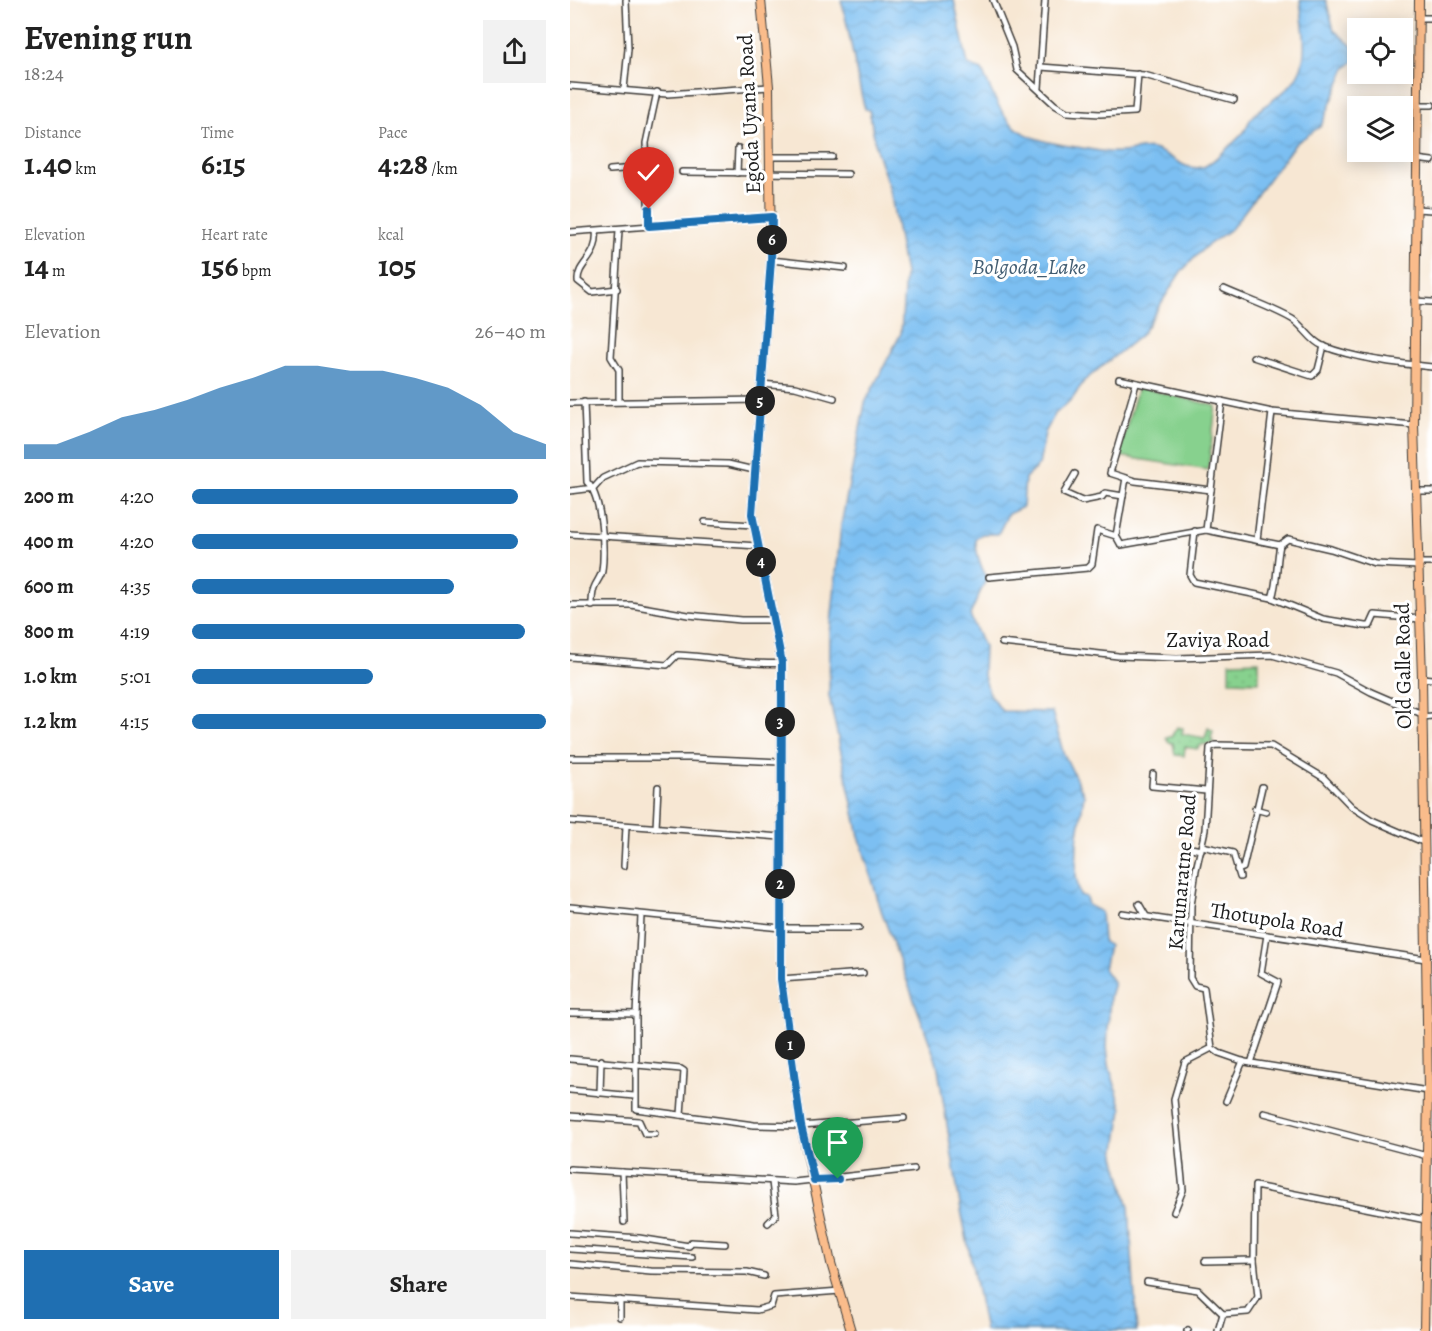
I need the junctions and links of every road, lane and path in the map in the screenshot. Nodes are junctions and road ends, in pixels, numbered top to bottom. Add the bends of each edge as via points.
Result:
1 (626, 0) edge
2 (760, 0) edge
3 (993, 0) edge
4 (1045, 0) edge
5 (1419, 0) edge
6 (1419, 18) junction
7 (1432, 18) edge
8 (1041, 67) junction
9 (1138, 74) junction
10 (570, 86) edge
11 (769, 87) junction
12 (1040, 88) junction
13 (624, 89) junction
14 (657, 92) junction
15 (1234, 100) dead end
16 (1417, 105) junction
17 (1432, 105) edge
18 (738, 148) dead end
19 (771, 157) junction
20 (832, 157) dead end
21 (1416, 159) junction
22 (1432, 161) edge
23 (646, 167) junction
24 (610, 170) dead end
25 (682, 172) dead end
26 (737, 173) junction
27 (772, 174) junction
28 (848, 174) dead end
29 (1415, 209) junction
30 (1432, 210) edge
31 (772, 217) junction
32 (649, 226) junction
33 (619, 230) junction
34 (596, 231) junction
35 (570, 232) edge
36 (771, 260) junction
37 (845, 268) dead end
38 (617, 289) junction
39 (1224, 289) dead end
40 (1414, 302) junction
41 (1432, 302) edge
42 (1324, 346) junction
43 (1253, 357) dead end
44 (1414, 365) junction
45 (1432, 367) edge
46 (1119, 379) dead end
47 (761, 384) junction
48 (1136, 384) junction
49 (834, 398) dead end
50 (619, 400) junction
51 (760, 400) junction
52 (1222, 401) junction
53 (584, 402) junction
54 (570, 403) edge
55 (1272, 412) junction
56 (1414, 425) junction
57 (754, 470) junction
58 (1075, 474) dead end
59 (1126, 478) junction
60 (594, 488) junction
61 (570, 490) edge
62 (1211, 490) junction
63 (1417, 491) junction
64 (1432, 491) edge
65 (1123, 496) junction
66 (705, 522) dead end
67 (753, 525) junction
68 (1206, 530) junction
69 (1196, 531) junction
70 (570, 534) edge
71 (601, 536) junction
72 (1116, 536) junction
73 (1257, 540) junction
74 (1280, 545) junction
75 (758, 546) junction
76 (1432, 563) edge
77 (1419, 564) junction
78 (989, 577) dead end
79 (1272, 598) junction
80 (570, 605) edge
81 (592, 606) junction
82 (774, 620) junction
83 (1420, 620) junction
84 (1002, 644) dead end
85 (570, 657) edge
86 (782, 663) junction
87 (1422, 678) junction
88 (1432, 679) edge
89 (1422, 715) junction
90 (1432, 716) edge
91 (570, 758) edge
92 (780, 762) junction
93 (1153, 774) dead end
94 (658, 787) dead end
95 (1262, 787) dead end
96 (1206, 791) junction
97 (1255, 809) junction
98 (1266, 812) dead end
99 (570, 821) edge
100 (626, 826) junction
101 (1428, 827) edge
102 (656, 828) junction
103 (780, 837) junction
104 (1423, 842) junction
105 (1191, 848) dead end
106 (1201, 848) junction
107 (624, 866) dead end
108 (1240, 869) junction
109 (1250, 871) dead end
110 (1240, 877) dead end
111 (1428, 884) edge
112 (1140, 904) dead end
113 (570, 907) edge
114 (1122, 913) dead end
115 (641, 915) junction
116 (1146, 916) junction
117 (1191, 923) junction
118 (781, 928) junction
119 (859, 928) dead end
120 (1267, 935) junction
121 (1429, 935) edge
122 (1426, 959) junction
123 (863, 973) dead end
124 (781, 979) junction
125 (1430, 1007) edge
126 (570, 1013) edge
127 (636, 1014) junction
128 (1212, 1048) junction
129 (570, 1059) edge
130 (602, 1060) junction
131 (1243, 1061) junction
132 (1251, 1063) junction
133 (634, 1065) junction
134 (570, 1090) edge
135 (1428, 1091) junction
136 (600, 1093) junction
137 (634, 1096) junction
138 (1226, 1101) dead end
139 (1264, 1113) dead end
140 (681, 1114) junction
141 (570, 1116) edge
142 (904, 1118) dead end
143 (801, 1126) junction
144 (1429, 1130) edge
145 (655, 1134) dead end
146 (1427, 1156) junction
147 (570, 1169) edge
148 (915, 1169) dead end
149 (622, 1172) junction
150 (814, 1180) junction
151 (772, 1182) junction
152 (1428, 1203) edge
153 (1174, 1212) dead end
154 (1426, 1220) junction
155 (624, 1222) dead end
156 (768, 1223) dead end
157 (570, 1233) edge
158 (1429, 1234) edge
159 (725, 1244) dead end
160 (570, 1249) edge
161 (692, 1257) dead end
162 (1254, 1260) junction
163 (1205, 1261) dead end
164 (570, 1264) edge
165 (764, 1276) dead end
166 (1147, 1282) dead end
167 (840, 1291) junction
168 (570, 1297) edge
169 (620, 1300) junction
170 (1428, 1307) edge
171 (1223, 1314) junction
172 (620, 1317) dead end
173 (851, 1331) edge
174 (1218, 1331) edge
175 (1424, 1331) edge

1 - 13 street via 628,49
2 - 11 main road, Egoda Uyana Road
3 - 12 street via 1017,70
4 - 8 street
5 - 6 main road, Old Galle Road
6 - 7 street
6 - 16 main road, Old Galle Road
8 - 9 street
8 - 12 street
9 - 12 street via 1135,112 1130,113 1067,112
9 - 15 street
10 - 13 street
11 - 14 street
11 - 19 main road, Egoda Uyana Road
13 - 14 street
14 - 23 street via 647,132
16 - 17 street
16 - 21 main road, Old Galle Road
18 - 26 street
19 - 20 street
19 - 27 main road, Egoda Uyana Road
21 - 22 street
21 - 29 main road, Old Galle Road
23 - 24 street
23 - 32 street
25 - 26 street
26 - 27 street
27 - 28 street
27 - 31 main road, Egoda Uyana Road
29 - 30 street
29 - 40 main road, Old Galle Road
31 - 32 street
31 - 36 main road, Egoda Uyana Road
32 - 33 street
33 - 34 street
33 - 38 street
34 - 35 street
34 - 38 street via 597,244 578,281 592,292
36 - 37 street
36 - 47 main road, Egoda Uyana Road
38 - 50 street via 611,357 619,370
39 - 42 street via 1290,317
40 - 41 street
40 - 44 main road, Old Galle Road
42 - 43 street via 1318,370 1312,376
42 - 44 street
44 - 45 street
44 - 56 main road, Old Galle Road
46 - 48 street
47 - 49 street via 795,387
47 - 51 main road, Egoda Uyana Road
48 - 52 street
48 - 59 street via 1110,473
50 - 51 street
50 - 53 street
51 - 57 main road, Egoda Uyana Road
52 - 55 street
52 - 62 street
53 - 54 street
53 - 60 street via 587,482
55 - 56 street
55 - 73 street
56 - 63 main road, Old Galle Road
57 - 60 street via 728,464 637,462 603,478
57 - 67 main road, Egoda Uyana Road
58 - 65 street via 1064,493 1082,501 1102,498 1105,493
59 - 62 street
59 - 65 street
60 - 61 street
60 - 71 street
62 - 68 street
63 - 64 street
63 - 77 main road, Old Galle Road
65 - 72 street
66 - 67 street
67 - 75 main road, Egoda Uyana Road
68 - 69 street
68 - 73 street
69 - 72 street via 1121,545
69 - 79 street via 1190,580
70 - 71 street
71 - 75 street
71 - 81 street via 602,572 594,588
72 - 78 street via 1097,530 1088,568
73 - 74 street
74 - 77 street via 1288,539 1375,564
74 - 79 street
75 - 82 main road, Egoda Uyana Road
76 - 77 street
77 - 83 main road, Old Galle Road
79 - 83 street via 1323,618 1365,626 1370,626 1376,615
80 - 81 street
81 - 82 street via 631,605 688,615
82 - 86 main road, Egoda Uyana Road
83 - 87 main road, Old Galle Road
84 - 89 street, Zaviya Road via 1118,656 1272,655 1336,673
85 - 86 street via 667,665 677,655 756,665
86 - 92 main road, Egoda Uyana Road
87 - 88 street
87 - 89 main road, Old Galle Road
89 - 90 street
89 - 101 main road, Old Galle Road
91 - 92 street
92 - 103 main road, Egoda Uyana Road
93 - 96 street via 1152,786
94 - 102 street
95 - 97 street
96 - 104 street, Karunaratne Road via 1210,748 1271,746 1324,778 1352,807 1372,820
96 - 106 street, Karunaratne Road
97 - 98 street
97 - 108 street
99 - 100 street
100 - 102 street
100 - 107 street
101 - 104 main road, Old Galle Road
102 - 103 street
103 - 118 main road, Egoda Uyana Road
104 - 111 main road, Old Galle Road
105 - 106 street
106 - 108 street via 1233,853
106 - 117 street, Karunaratne Road
108 - 109 street
108 - 110 street
111 - 121 main road, Old Galle Road
112 - 116 street
113 - 115 street
114 - 116 street, Thotupola Road
115 - 118 street
115 - 127 street
116 - 117 street, Thotupola Road
117 - 120 street, Thotupola Road
117 - 128 street, Karunaratne Road via 1190,978 1195,986 1204,988
118 - 119 street
118 - 124 main road, Egoda Uyana Road
120 - 122 street, Thotupola Road
120 - 132 street via 1262,973 1278,982
121 - 122 main road, Old Galle Road
122 - 125 main road, Old Galle Road
123 - 124 street
124 - 143 main road, Egoda Uyana Road
125 - 135 main road, Old Galle Road
126 - 127 street
127 - 133 street
128 - 131 street
128 - 153 street via 1185,1062 1174,1099 1183,1190
129 - 130 street
130 - 133 street
130 - 136 street
131 - 132 street
131 - 138 street
132 - 135 street
133 - 137 street
133 - 140 street via 684,1071
134 - 136 street
135 - 144 main road, Old Galle Road
136 - 137 street
137 - 140 street via 636,1109
139 - 146 street
140 - 143 street via 743,1124
141 - 145 street via 639,1121 645,1134
142 - 143 street
143 - 150 main road, Egoda Uyana Road
144 - 146 main road, Old Galle Road
146 - 152 main road, Old Galle Road
147 - 149 street
148 - 150 street
149 - 151 street
149 - 155 street
150 - 151 street
150 - 167 main road, Egoda Uyana Road
151 - 156 street via 776,1215
152 - 154 main road, Old Galle Road
154 - 158 main road, Old Galle Road
154 - 162 street via 1256,1186
157 - 159 street via 639,1238 678,1246 689,1246 691,1242
158 - 170 main road, Old Galle Road
160 - 161 street
162 - 163 street
162 - 171 street via 1258,1297 1248,1312
164 - 165 street
166 - 171 street via 1198,1290
167 - 169 street via 774,1296 771,1306 757,1310
167 - 173 main road, Egoda Uyana Road
168 - 169 street
169 - 172 street
170 - 175 main road, Old Galle Road
171 - 174 street

